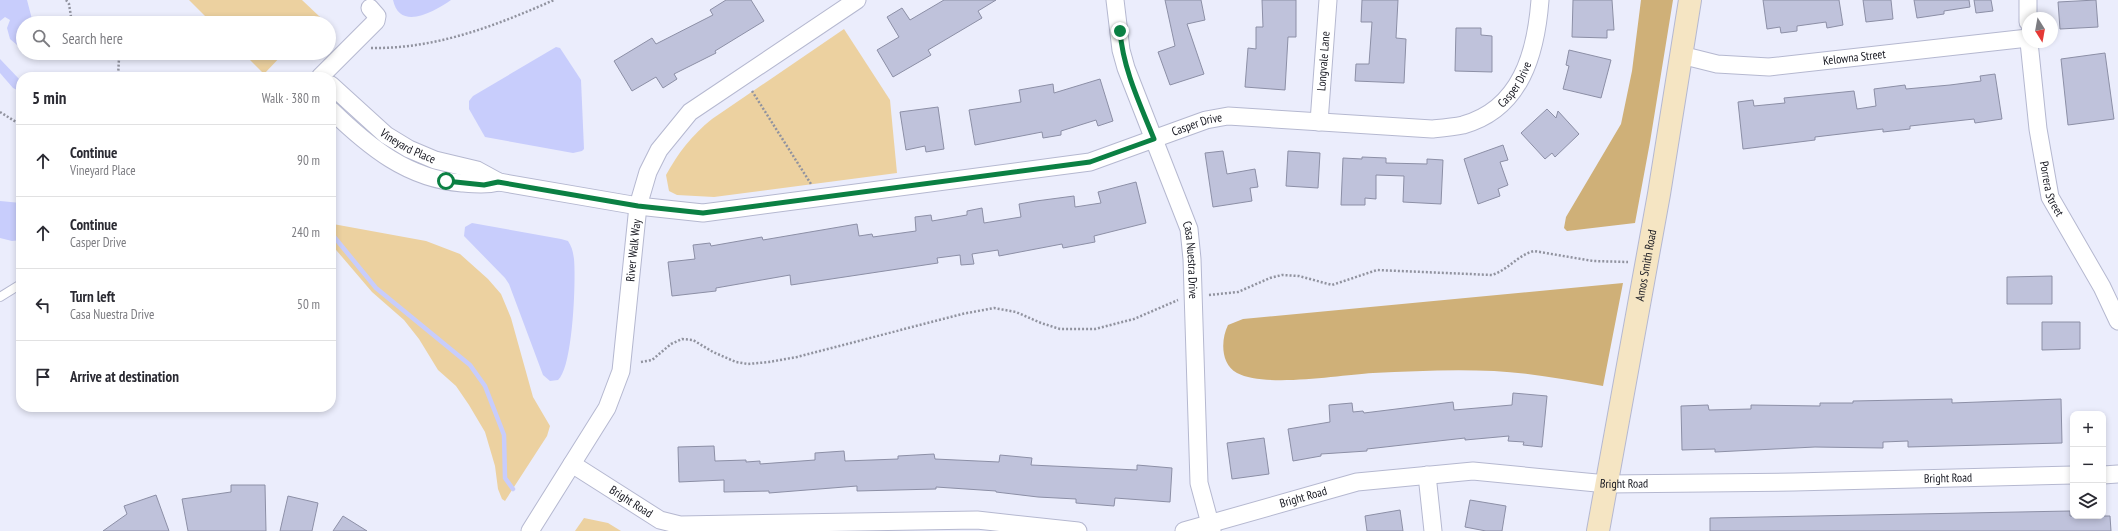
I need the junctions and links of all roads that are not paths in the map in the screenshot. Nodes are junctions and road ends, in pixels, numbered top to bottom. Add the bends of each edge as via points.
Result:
1 (857, 0) edge
2 (1115, 0) edge
3 (1328, 0) edge
4 (1540, 0) edge
5 (1690, 0) edge
6 (2028, 0) edge
7 (370, 8) dead end
8 (2028, 12) edge
9 (2022, 39) edge
10 (2030, 48) edge
11 (1682, 55) junction
12 (330, 72) edge
13 (336, 90) edge
14 (336, 115) edge
15 (1319, 122) junction
16 (1154, 139) junction
17 (448, 164) junction
18 (443, 181) junction
19 (498, 182) junction
20 (638, 206) junction
21 (16, 287) edge
22 (0, 297) edge
23 (2118, 321) edge
24 (572, 464) junction
25 (2118, 474) edge
26 (1427, 475) junction
27 (2070, 475) edge
28 (2106, 475) edge
29 (1607, 484) junction
30 (822, 527) edge
31 (1211, 527) edge
32 (1045, 529) edge
33 (530, 531) edge
34 (1078, 531) edge
35 (1184, 531) edge
36 (1433, 531) edge
37 (1598, 531) edge

1 - 20 street, River Walk Way via 690,112 659,150 648,172
2 - 16 street, Casa Nuestra Drive via 1121,50
3 - 15 street, Longvale Lane
4 - 15 street, Casper Drive via 1538,30 1526,71 1509,96 1490,113 1463,125 1432,129
5 - 11 street, Amos Smith Road
6 - 8 street
7 - 12 street via 377,16 376,21
9 - 11 street, Kelowna Street via 1769,67 1717,64
10 - 23 street, Porrera Street via 2038,129 2050,197 2102,287
11 - 29 street, Amos Smith Road
13 - 17 street, Vineyard Place via 392,139 424,156
14 - 18 street, Vineyard Place via 384,156 410,170
15 - 16 street, Casper Drive via 1228,116 1206,120
16 - 20 street, Casper Drive via 1090,162 703,213
16 - 31 street, Casa Nuestra Drive via 1189,229 1200,482
17 - 18 lane
17 - 19 street, Vineyard Place via 477,170
18 - 19 street, Vineyard Place via 484,185
19 - 20 street, Vineyard Place
20 - 24 street, River Walk Way via 621,371 607,408
21 - 22 lane
24 - 30 street, Bright Road via 660,520 680,525
24 - 33 street, River Walk Way
25 - 28 street
26 - 29 street, Bright Road via 1473,471
26 - 31 street, Bright Road via 1357,482
26 - 36 street
27 - 29 street, Bright Road
29 - 37 street, Amos Smith Road
30 - 32 street, Bright Road via 977,520
31 - 35 street, Bright Road
32 - 34 street, Bright Road

